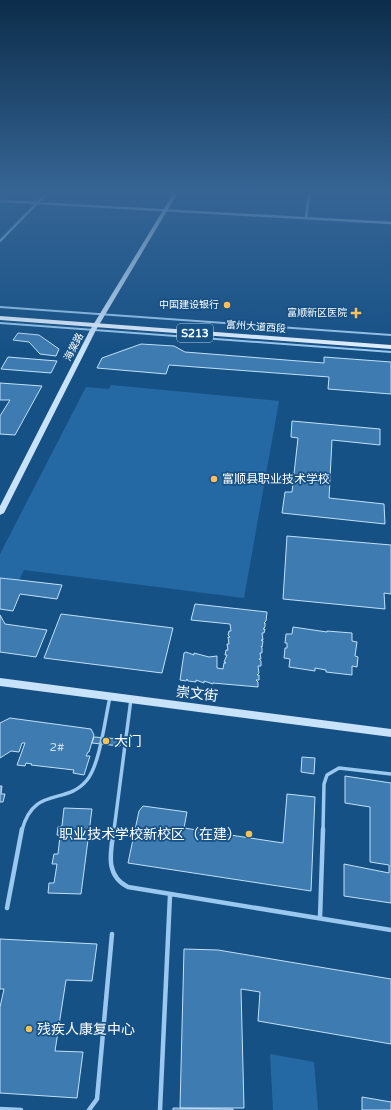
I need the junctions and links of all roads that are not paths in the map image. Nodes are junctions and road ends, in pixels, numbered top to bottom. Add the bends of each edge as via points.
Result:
1 (144, 246) edge
2 (0, 307) edge
3 (0, 312) edge
4 (0, 318) edge
5 (98, 322) junction
6 (0, 323) edge
7 (391, 335) edge
8 (391, 340) edge
9 (391, 347) edge
10 (391, 352) edge
11 (0, 513) edge
12 (0, 682) edge
13 (110, 696) junction
14 (131, 699) junction
15 (391, 733) edge
16 (391, 774) edge
17 (170, 895) junction
18 (7, 908) dead end
19 (320, 918) junction
20 (391, 930) edge
21 (112, 934) dead end
22 (0, 1109) edge
23 (21, 1110) edge
24 (88, 1110) edge
25 (160, 1110) edge

1 - 5 street, 海棠路
2 - 5 lane
3 - 5 main road, 富州大道西段 / S213
4 - 5 main road, 富州大道西段 / S213
5 - 6 lane
5 - 7 lane
5 - 8 main road, 富州大道西段 / S213
5 - 9 main road, 富州大道西段 / S213
5 - 10 lane
5 - 11 street, 海棠路
12 - 13 street, 崇文街
13 - 14 street, 崇文街
13 - 18 lane via 90,778 78,790 42,800 26,816
14 - 15 street, 崇文街
14 - 17 lane via 110,858 111,869 124,886
16 - 19 lane via 339,768 326,775
17 - 19 lane
17 - 25 lane
19 - 20 lane
21 - 24 lane via 97,1099
22 - 23 lane

